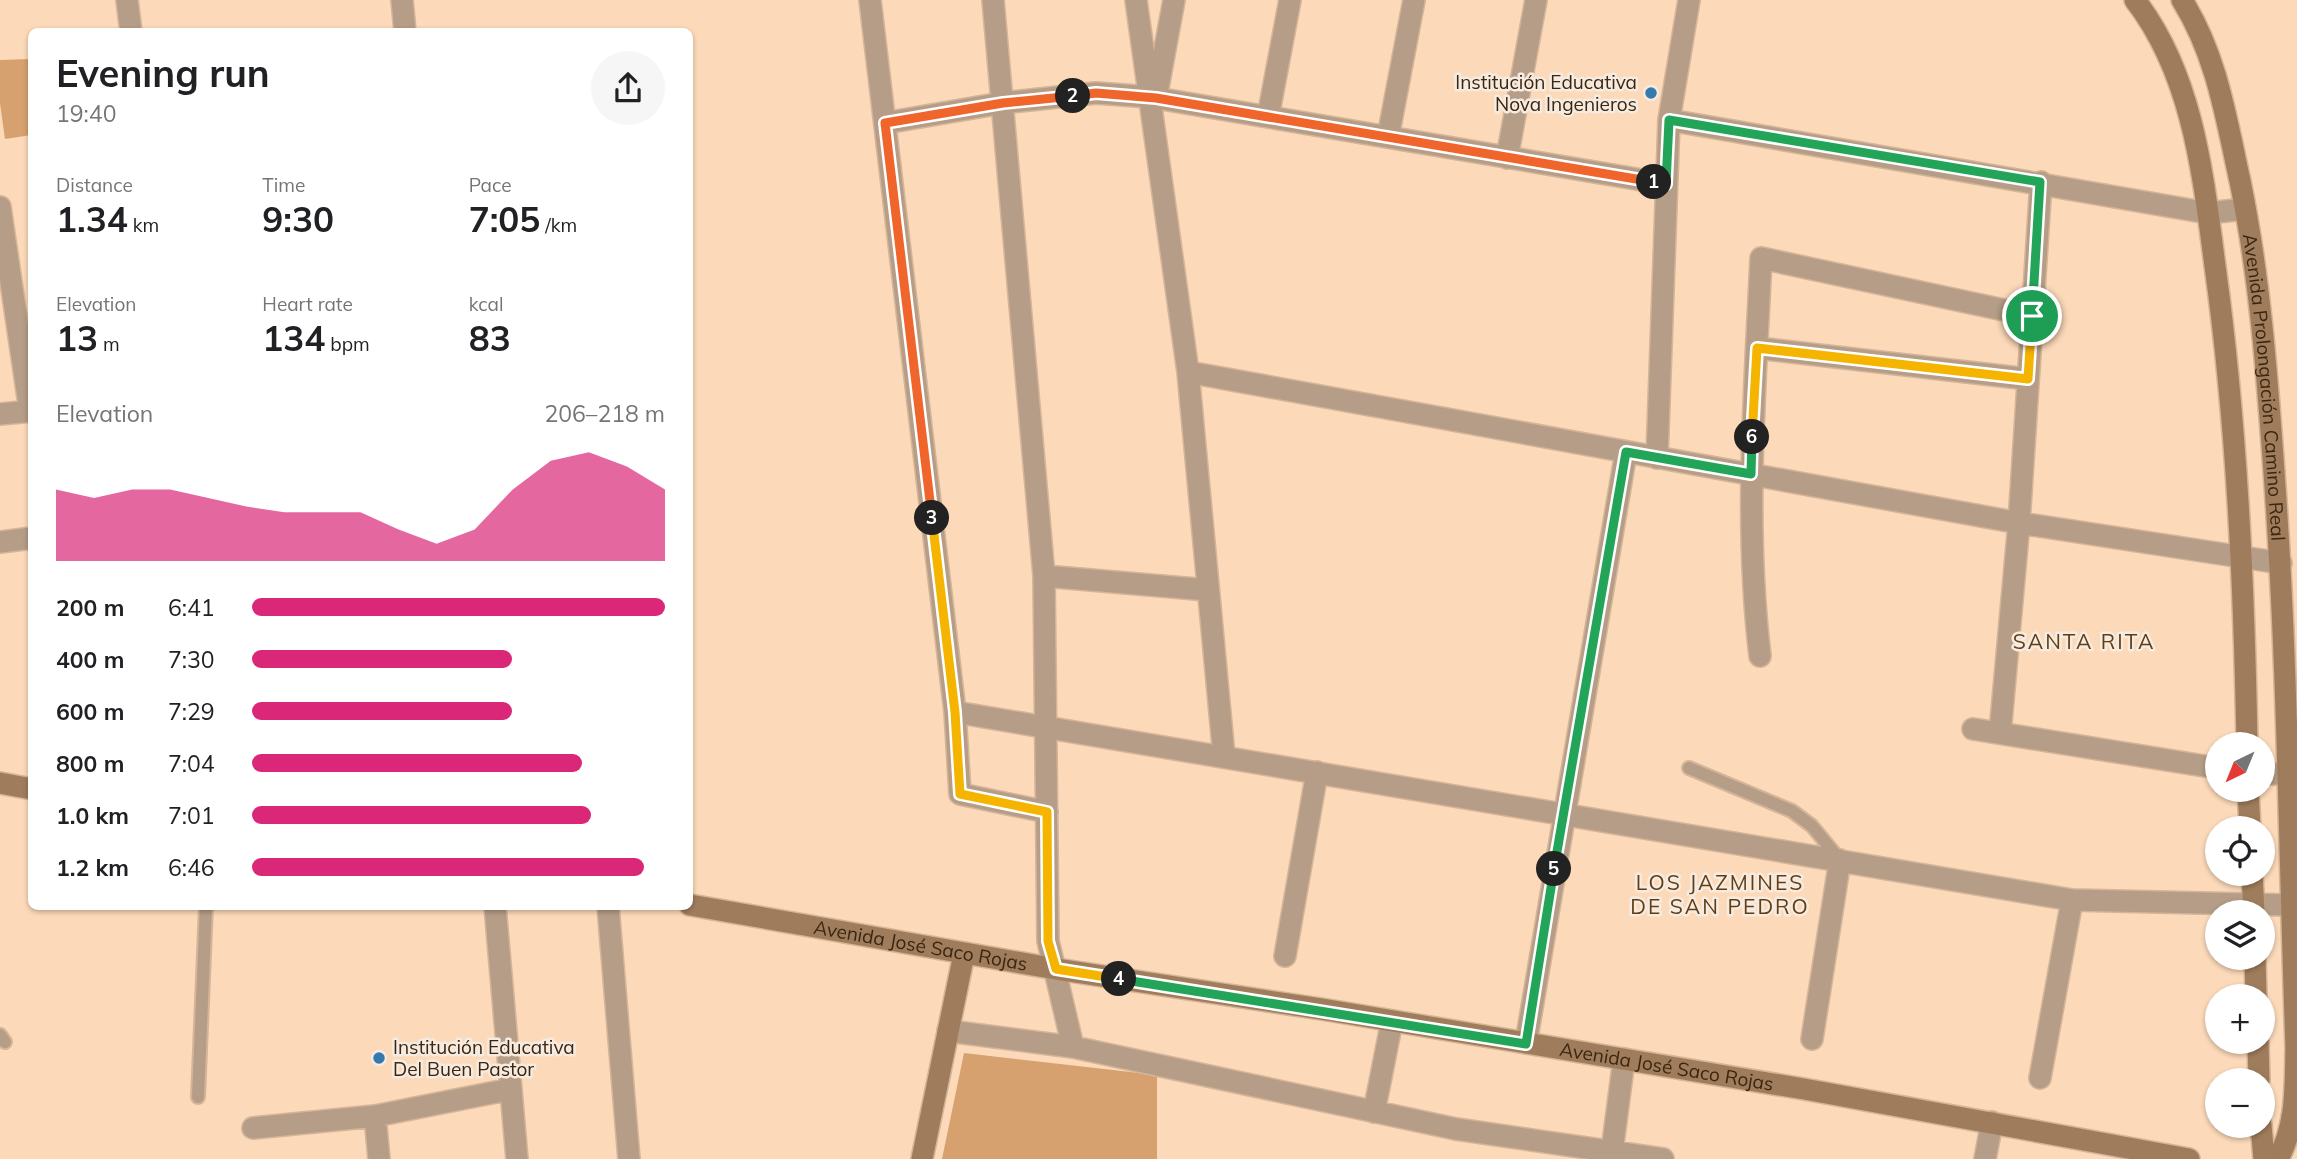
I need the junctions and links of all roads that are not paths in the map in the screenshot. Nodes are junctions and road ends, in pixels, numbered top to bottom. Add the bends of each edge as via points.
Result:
1 (127, 0) edge
2 (401, 0) edge
3 (870, 0) edge
4 (993, 0) edge
5 (1136, 0) edge
6 (1174, 0) edge
7 (1290, 0) edge
8 (1414, 0) edge
9 (1536, 0) edge
10 (1689, 0) edge
11 (2135, 0) edge
12 (2182, 0) edge
13 (130, 28) edge
14 (404, 28) edge
15 (1153, 98) junction
16 (1003, 103) junction
17 (1268, 117) junction
18 (1669, 120) junction
19 (885, 123) junction
20 (1388, 137) junction
21 (1507, 158) junction
22 (2040, 182) junction
23 (1666, 184) junction
24 (0, 207) edge
25 (2245, 209) junction
26 (2208, 213) junction
27 (2032, 316) junction
28 (1757, 348) junction
29 (1188, 372) junction
30 (2028, 379) junction
31 (28, 391) edge
32 (28, 411) edge
33 (0, 414) edge
34 (1626, 452) junction
35 (1657, 458) junction
36 (1751, 474) junction
37 (2019, 523) junction
38 (28, 538) edge
39 (0, 542) edge
40 (2241, 558) junction
41 (2281, 563) junction
42 (1044, 576) junction
43 (1208, 590) junction
44 (1760, 656) dead end
45 (2291, 672) edge
46 (955, 712) junction
47 (1047, 727) junction
48 (1973, 729) dead end
49 (2247, 732) edge
50 (2000, 733) junction
51 (1224, 756) junction
52 (2205, 766) edge
53 (1689, 768) dead end
54 (1317, 772) junction
55 (2275, 774) edge
56 (2288, 774) junction
57 (0, 783) edge
58 (28, 788) edge
59 (1047, 812) junction
60 (1563, 813) junction
61 (1840, 860) junction
62 (2073, 900) junction
63 (2291, 905) junction
64 (693, 906) edge
65 (2205, 907) edge
66 (2275, 907) edge
67 (206, 910) edge
68 (495, 910) edge
69 (608, 910) edge
70 (964, 954) junction
71 (1285, 956) dead end
72 (1056, 969) junction
73 (1392, 1021) junction
74 (948, 1031) junction
75 (1812, 1039) dead end
76 (1526, 1044) junction
77 (1073, 1047) junction
78 (1625, 1059) junction
79 (2040, 1078) dead end
80 (511, 1089) junction
81 (198, 1097) dead end
82 (1374, 1112) junction
83 (375, 1116) junction
84 (1992, 1122) junction
85 (253, 1128) dead end
86 (2262, 1138) edge
87 (1612, 1155) edge
88 (379, 1159) edge
89 (517, 1159) edge
90 (629, 1159) edge
91 (922, 1159) edge
92 (1663, 1159) edge
93 (1985, 1159) edge
94 (2189, 1159) edge
95 (2264, 1159) edge
96 (2278, 1159) edge

1 - 13 street
2 - 14 street
3 - 19 street
4 - 16 street
5 - 15 street
6 - 15 street
7 - 17 street
8 - 20 street
9 - 21 street
10 - 18 street
11 - 26 main road, Avenida Prolongación Camino Real via 2165,48 2182,90
12 - 25 main road, Avenida Prolongación Camino Real via 2217,75
15 - 16 street via 1096,93
15 - 17 street
15 - 29 street
16 - 19 street
16 - 42 street
17 - 20 street
18 - 22 street
18 - 23 street
19 - 46 street
20 - 21 street
21 - 23 street
22 - 26 street
22 - 27 street
23 - 35 street
24 - 31 street
25 - 26 street
25 - 41 main road, Avenida Prolongación Camino Real via 2263,325
26 - 40 main road, Avenida Prolongación Camino Real via 2229,370
27 - 28 street via 1761,258
27 - 30 street
28 - 30 street
28 - 36 street
29 - 34 street
29 - 43 street
30 - 37 street
32 - 33 street
34 - 35 street
34 - 60 street
35 - 36 street
36 - 37 street
36 - 44 street via 1752,594
37 - 40 street
37 - 50 street
38 - 39 street
40 - 41 street
40 - 49 main road, Avenida Prolongación Camino Real
41 - 45 main road, Avenida Prolongación Camino Real
42 - 43 street
42 - 47 street
43 - 51 street
45 - 56 main road, Avenida Prolongación Camino Real
46 - 47 street
46 - 59 street via 960,794
47 - 51 street
47 - 59 street
48 - 50 street
50 - 52 street
51 - 54 street
53 - 61 lane via 1792,811 1812,826
54 - 60 street
54 - 71 street
55 - 56 street
56 - 63 main road, Avenida Prolongación Camino Real
57 - 58 main road
59 - 72 street via 1048,941
60 - 61 street
60 - 76 street
61 - 62 street
61 - 75 street
62 - 65 street
62 - 79 street
63 - 66 street
63 - 96 main road, Avenida Prolongación Camino Real via 2294,1116
64 - 70 main road, Avenida José Saco Rojas
67 - 81 lane
68 - 80 street
69 - 90 street
70 - 72 main road, Avenida José Saco Rojas
70 - 74 main road
72 - 73 main road, Avenida José Saco Rojas
72 - 77 street
73 - 76 main road, Avenida José Saco Rojas
73 - 82 street
74 - 77 street
74 - 91 main road
76 - 78 main road, Avenida José Saco Rojas
77 - 82 street
78 - 84 main road, Avenida José Saco Rojas
78 - 87 street
80 - 83 street
80 - 89 street
82 - 87 street
83 - 85 street
83 - 88 street
84 - 93 street
84 - 94 main road, Avenida José Saco Rojas
86 - 95 main road
87 - 92 street

